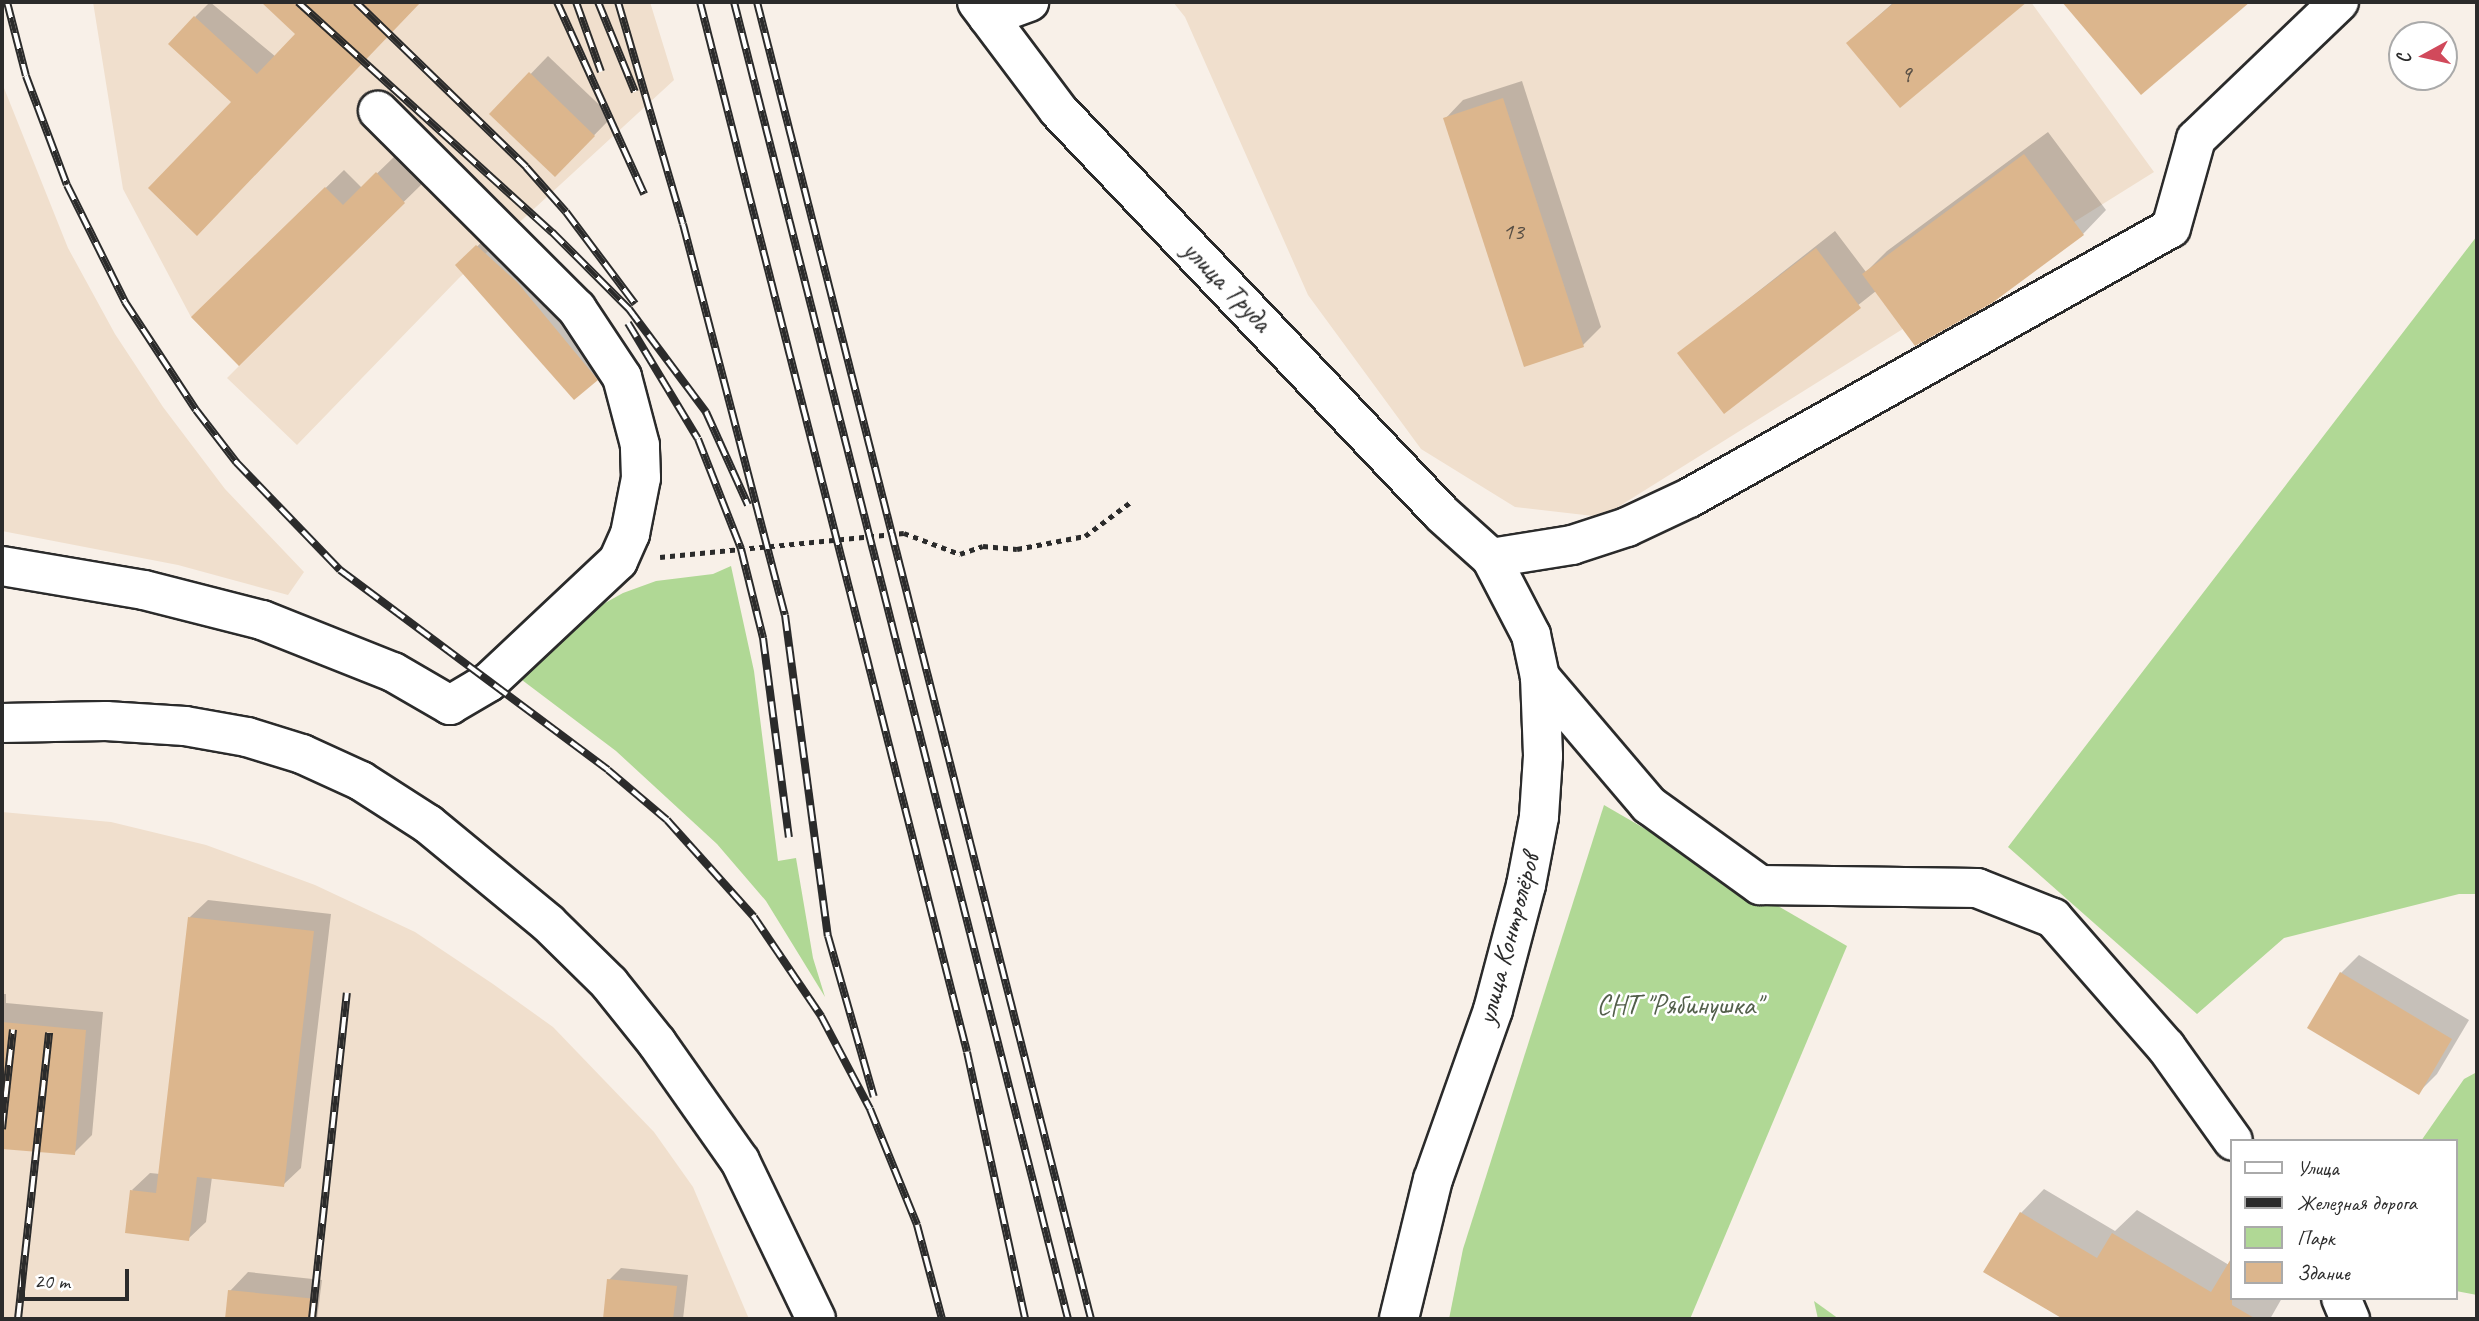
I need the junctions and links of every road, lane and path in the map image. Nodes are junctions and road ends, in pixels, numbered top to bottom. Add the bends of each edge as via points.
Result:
1 (1029, 2) edge
2 (2339, 2) edge
3 (982, 9) edge
4 (378, 111) dead end
5 (1132, 501) dead end
6 (1491, 558) junction
7 (618, 561) junction
8 (2, 566) edge
9 (1540, 677) junction
10 (2, 723) edge
11 (2231, 1139) edge
12 (2342, 1300) edge
13 (816, 1319) edge
14 (1399, 1319) edge
15 (2350, 1319) edge

1 - 3 street
2 - 6 street via 2196,139 2171,228 1689,498 1627,527 1572,545
3 - 6 street, улица Труда via 1058,110 1442,514
4 - 7 street via 577,309 622,377 640,445 641,478 630,534
5 - 7 path via 1085,536 1017,549 983,546 960,554 904,533
6 - 9 street, улица Контролёров via 1526,624
7 - 8 street via 489,682 450,705 393,672 251,617 144,590
9 - 11 street via 1648,805 1760,885 1977,888 2053,918 2166,1047
9 - 14 street, улица Контролёров via 1543,756 1539,817 1512,949 1433,1179
10 - 13 street via 106,721 185,726 247,737 302,754 361,781 428,824 548,923 609,983 657,1043 740,1161
12 - 15 street

